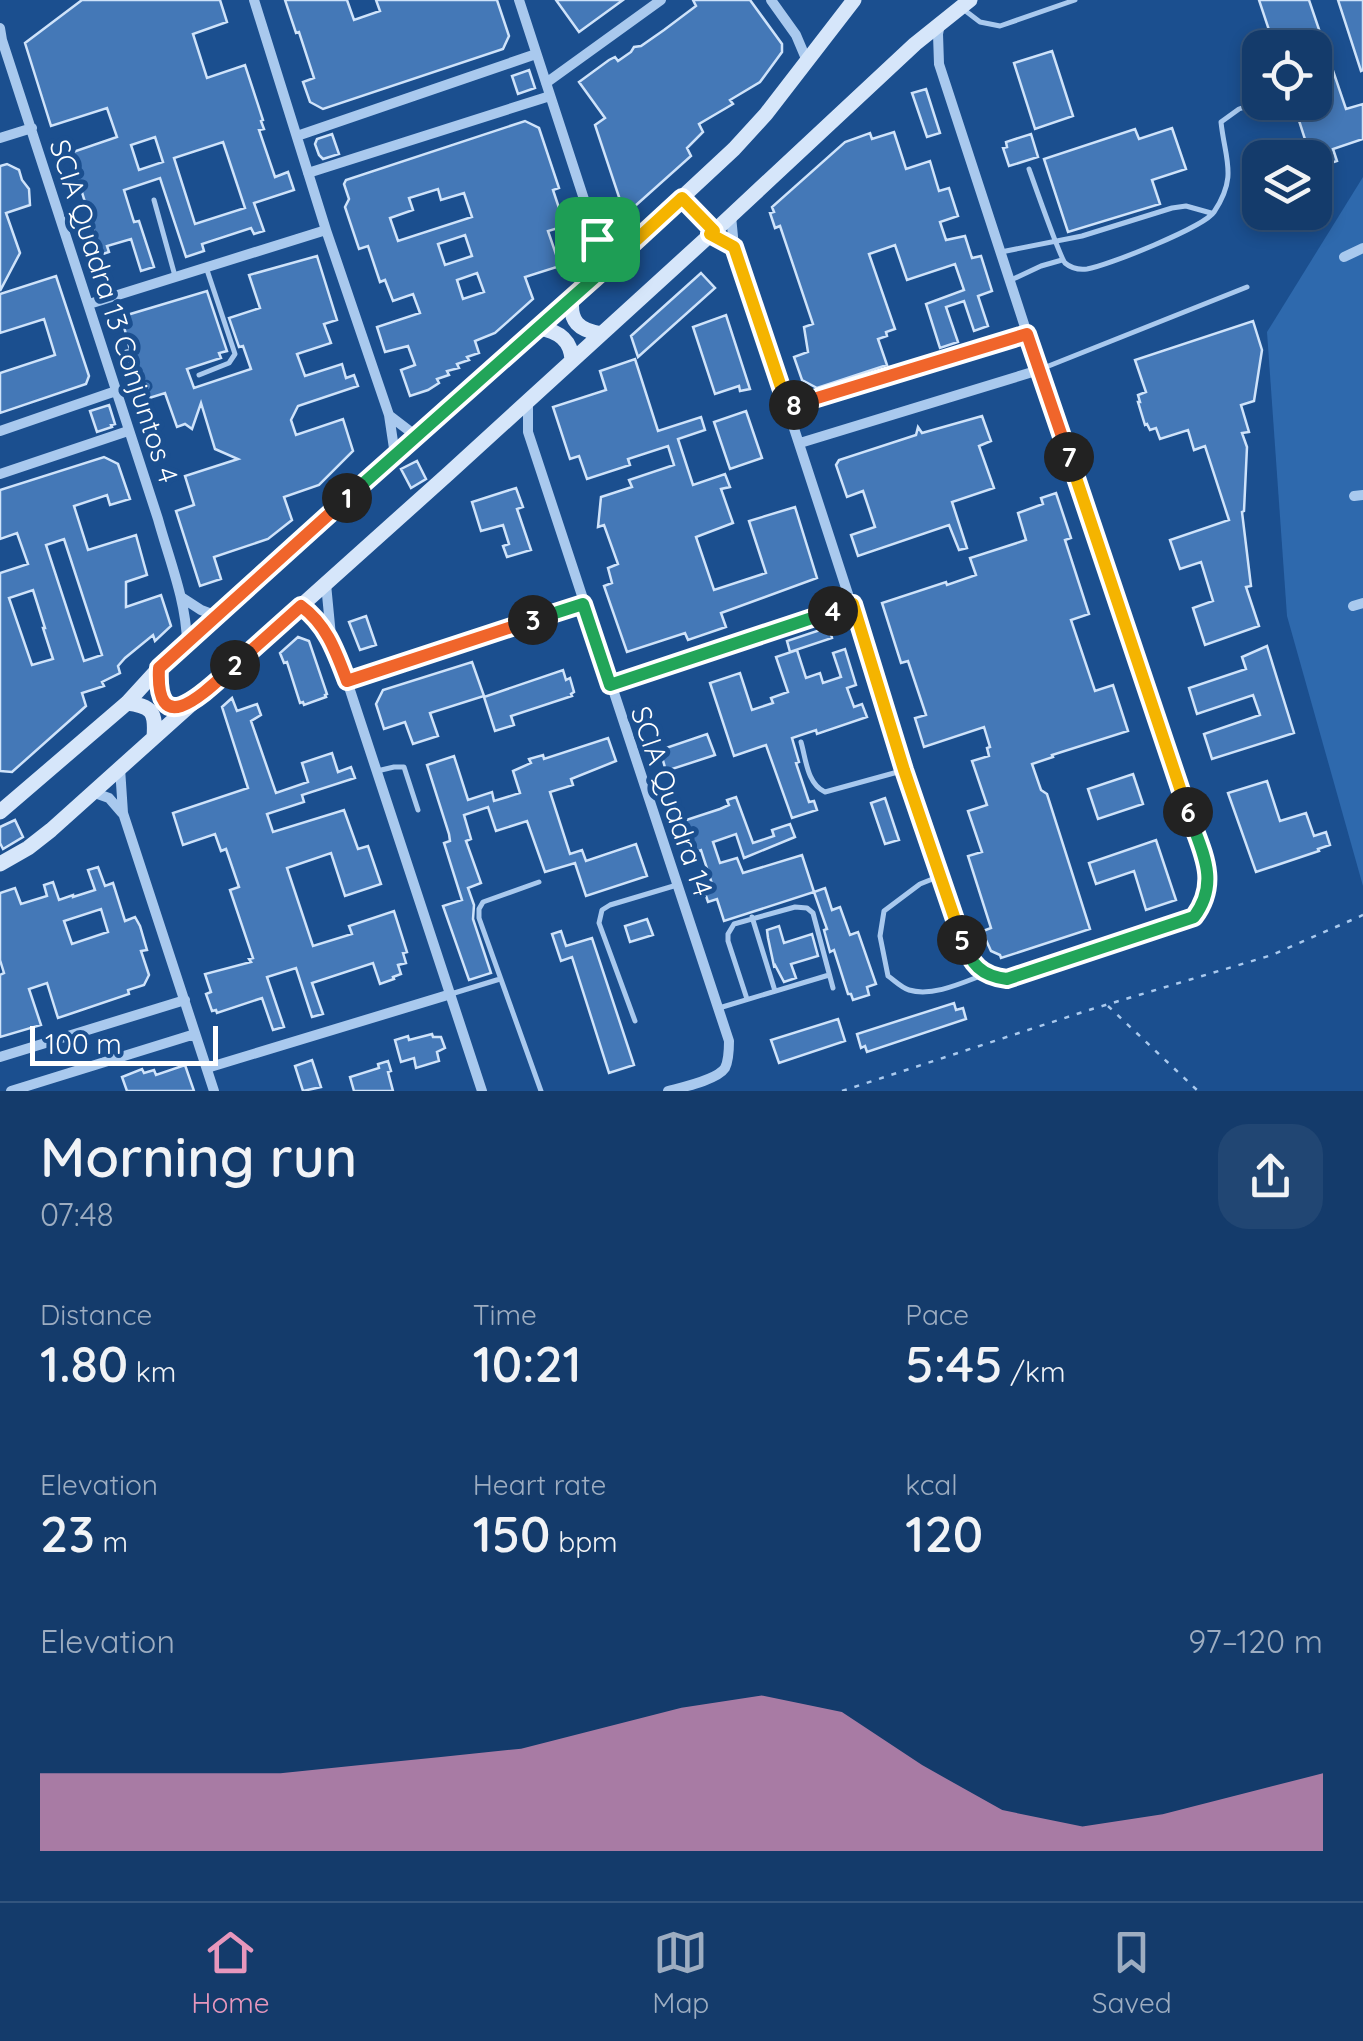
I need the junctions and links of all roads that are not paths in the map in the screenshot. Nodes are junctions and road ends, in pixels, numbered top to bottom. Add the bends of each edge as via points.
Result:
1 (254, 0) edge
2 (519, 0) edge
3 (660, 0) edge
4 (771, 0) edge
5 (854, 0) edge
6 (1075, 0) edge
7 (965, 4) edge
8 (941, 23) junction
9 (796, 35) junction
10 (0, 36) edge
11 (915, 44) junction
12 (814, 52) junction
13 (536, 54) junction
14 (939, 64) junction
15 (546, 83) junction
16 (550, 96) junction
17 (1242, 108) edge
18 (32, 128) junction
19 (297, 136) junction
20 (0, 138) edge
21 (1029, 169) dead end
22 (308, 173) junction
23 (154, 200) dead end
24 (1213, 214) junction
25 (719, 227) junction
26 (326, 230) junction
27 (597, 239) junction
28 (1057, 242) junction
29 (734, 247) junction
30 (1363, 248) edge
31 (1001, 252) junction
32 (1344, 257) dead end
33 (1062, 260) junction
34 (611, 263) junction
35 (206, 267) junction
36 (175, 276) junction
37 (1011, 280) junction
38 (1247, 287) dead end
39 (572, 298) junction
40 (89, 304) junction
41 (538, 328) junction
42 (602, 334) junction
43 (1027, 334) junction
44 (572, 360) junction
45 (1039, 370) junction
46 (199, 375) dead end
47 (116, 391) junction
48 (523, 405) junction
49 (788, 408) junction
50 (389, 415) junction
51 (504, 423) junction
52 (0, 431) edge
53 (128, 432) junction
54 (528, 432) junction
55 (800, 443) junction
56 (406, 445) junction
57 (0, 474) edge
58 (313, 595) junction
59 (180, 596) junction
60 (583, 604) junction
61 (853, 604) junction
62 (217, 616) junction
63 (332, 642) junction
64 (187, 643) junction
65 (159, 668) junction
66 (347, 681) junction
67 (610, 685) junction
68 (127, 703) junction
69 (190, 704) junction
70 (154, 737) junction
71 (800, 742) dead end
72 (904, 770) junction
73 (377, 771) junction
74 (114, 773) junction
75 (92, 792) junction
76 (2, 807) edge
77 (418, 810) dead end
78 (123, 813) junction
79 (0, 864) edge
80 (940, 876) junction
81 (539, 882) dead end
82 (677, 885) junction
83 (752, 918) junction
84 (986, 974) junction
85 (829, 975) junction
86 (500, 979) junction
87 (833, 988) dead end
88 (775, 991) junction
89 (450, 994) junction
90 (747, 999) junction
91 (184, 1000) junction
92 (718, 1008) junction
93 (635, 1021) dead end
94 (196, 1034) junction
95 (0, 1058) edge
96 (207, 1068) junction
97 (11, 1091) edge
98 (214, 1091) edge
99 (482, 1091) edge
100 (541, 1091) edge
101 (668, 1091) edge

1 - 19 street
2 - 13 street
3 - 15 street
4 - 9 street
5 - 12 main road
6 - 7 lane via 1000,26 980,22
7 - 8 main road
8 - 11 main road
8 - 14 street
9 - 12 street
9 - 12 street
10 - 18 street, SCIA Quadra 13 Conjuntos 4
11 - 14 street
11 - 25 main road
12 - 34 main road via 734,150
13 - 15 street
13 - 19 street
14 - 31 street
15 - 16 street
16 - 22 street
16 - 27 street
17 - 24 lane via 1221,122 1229,182
18 - 20 street
18 - 40 street, SCIA Quadra 13 Conjuntos 4
19 - 22 street
21 - 28 lane
22 - 26 street
23 - 36 lane
24 - 28 lane via 1172,208
24 - 33 lane via 1090,269
25 - 29 street
25 - 29 street
25 - 42 main road
26 - 35 street
26 - 50 street
27 - 34 street
27 - 34 street
28 - 31 lane
28 - 33 lane
29 - 49 street
30 - 32 street
31 - 37 street
33 - 37 lane
34 - 39 main road
35 - 36 street
35 - 46 lane via 234,354 229,363
36 - 40 street
37 - 43 street
38 - 45 lane
39 - 41 main road
39 - 42 main road via 573,320
40 - 47 street, SCIA Quadra 13 Conjuntos 4
41 - 44 main road via 560,335
41 - 56 main road
42 - 44 main road
43 - 45 street
43 - 49 street
44 - 48 main road
45 - 55 street
45 - 84 street via 1208,872 1208,892 1194,917 1007,979
47 - 52 street
47 - 53 street, SCIA Quadra 13 Conjuntos 4
48 - 51 main road
48 - 54 street, SCIA Quadra 14
49 - 55 street
50 - 56 street
50 - 56 street
51 - 54 street
51 - 58 main road
53 - 57 street
53 - 59 street, SCIA Quadra 13 Conjuntos 4
54 - 60 street, SCIA Quadra 14
55 - 61 street
56 - 62 main road
58 - 63 street
58 - 63 street
58 - 69 main road
59 - 62 street
59 - 64 street, SCIA Quadra 13 Conjuntos 4
60 - 66 street
60 - 67 street, SCIA Quadra 14
61 - 67 street
61 - 72 street
62 - 64 main road
63 - 66 street
64 - 65 main road
65 - 68 main road
65 - 69 main road via 166,702
66 - 73 street
67 - 82 street, SCIA Quadra 14
68 - 70 main road via 152,712
68 - 76 main road
69 - 70 main road
70 - 74 main road
71 - 72 lane via 812,783 825,792
72 - 80 street
73 - 77 lane via 404,768
73 - 89 street
74 - 75 main road
74 - 78 street
75 - 78 street
75 - 79 main road
78 - 91 street
80 - 84 street via 967,954
80 - 84 lane via 884,911 880,936 888,976 907,990 924,992
81 - 86 lane via 483,902 479,910
82 - 92 street, SCIA Quadra 14
82 - 93 lane via 610,905 600,916
83 - 85 lane via 807,908
83 - 88 lane
83 - 90 lane via 728,934
85 - 87 lane
85 - 88 lane
86 - 89 lane
86 - 100 lane
88 - 90 lane
89 - 96 street
89 - 99 street
90 - 92 lane
91 - 94 street
91 - 95 street
92 - 101 street, SCIA Quadra 14 via 729,1042 725,1068
94 - 96 street
94 - 97 street
96 - 98 street

